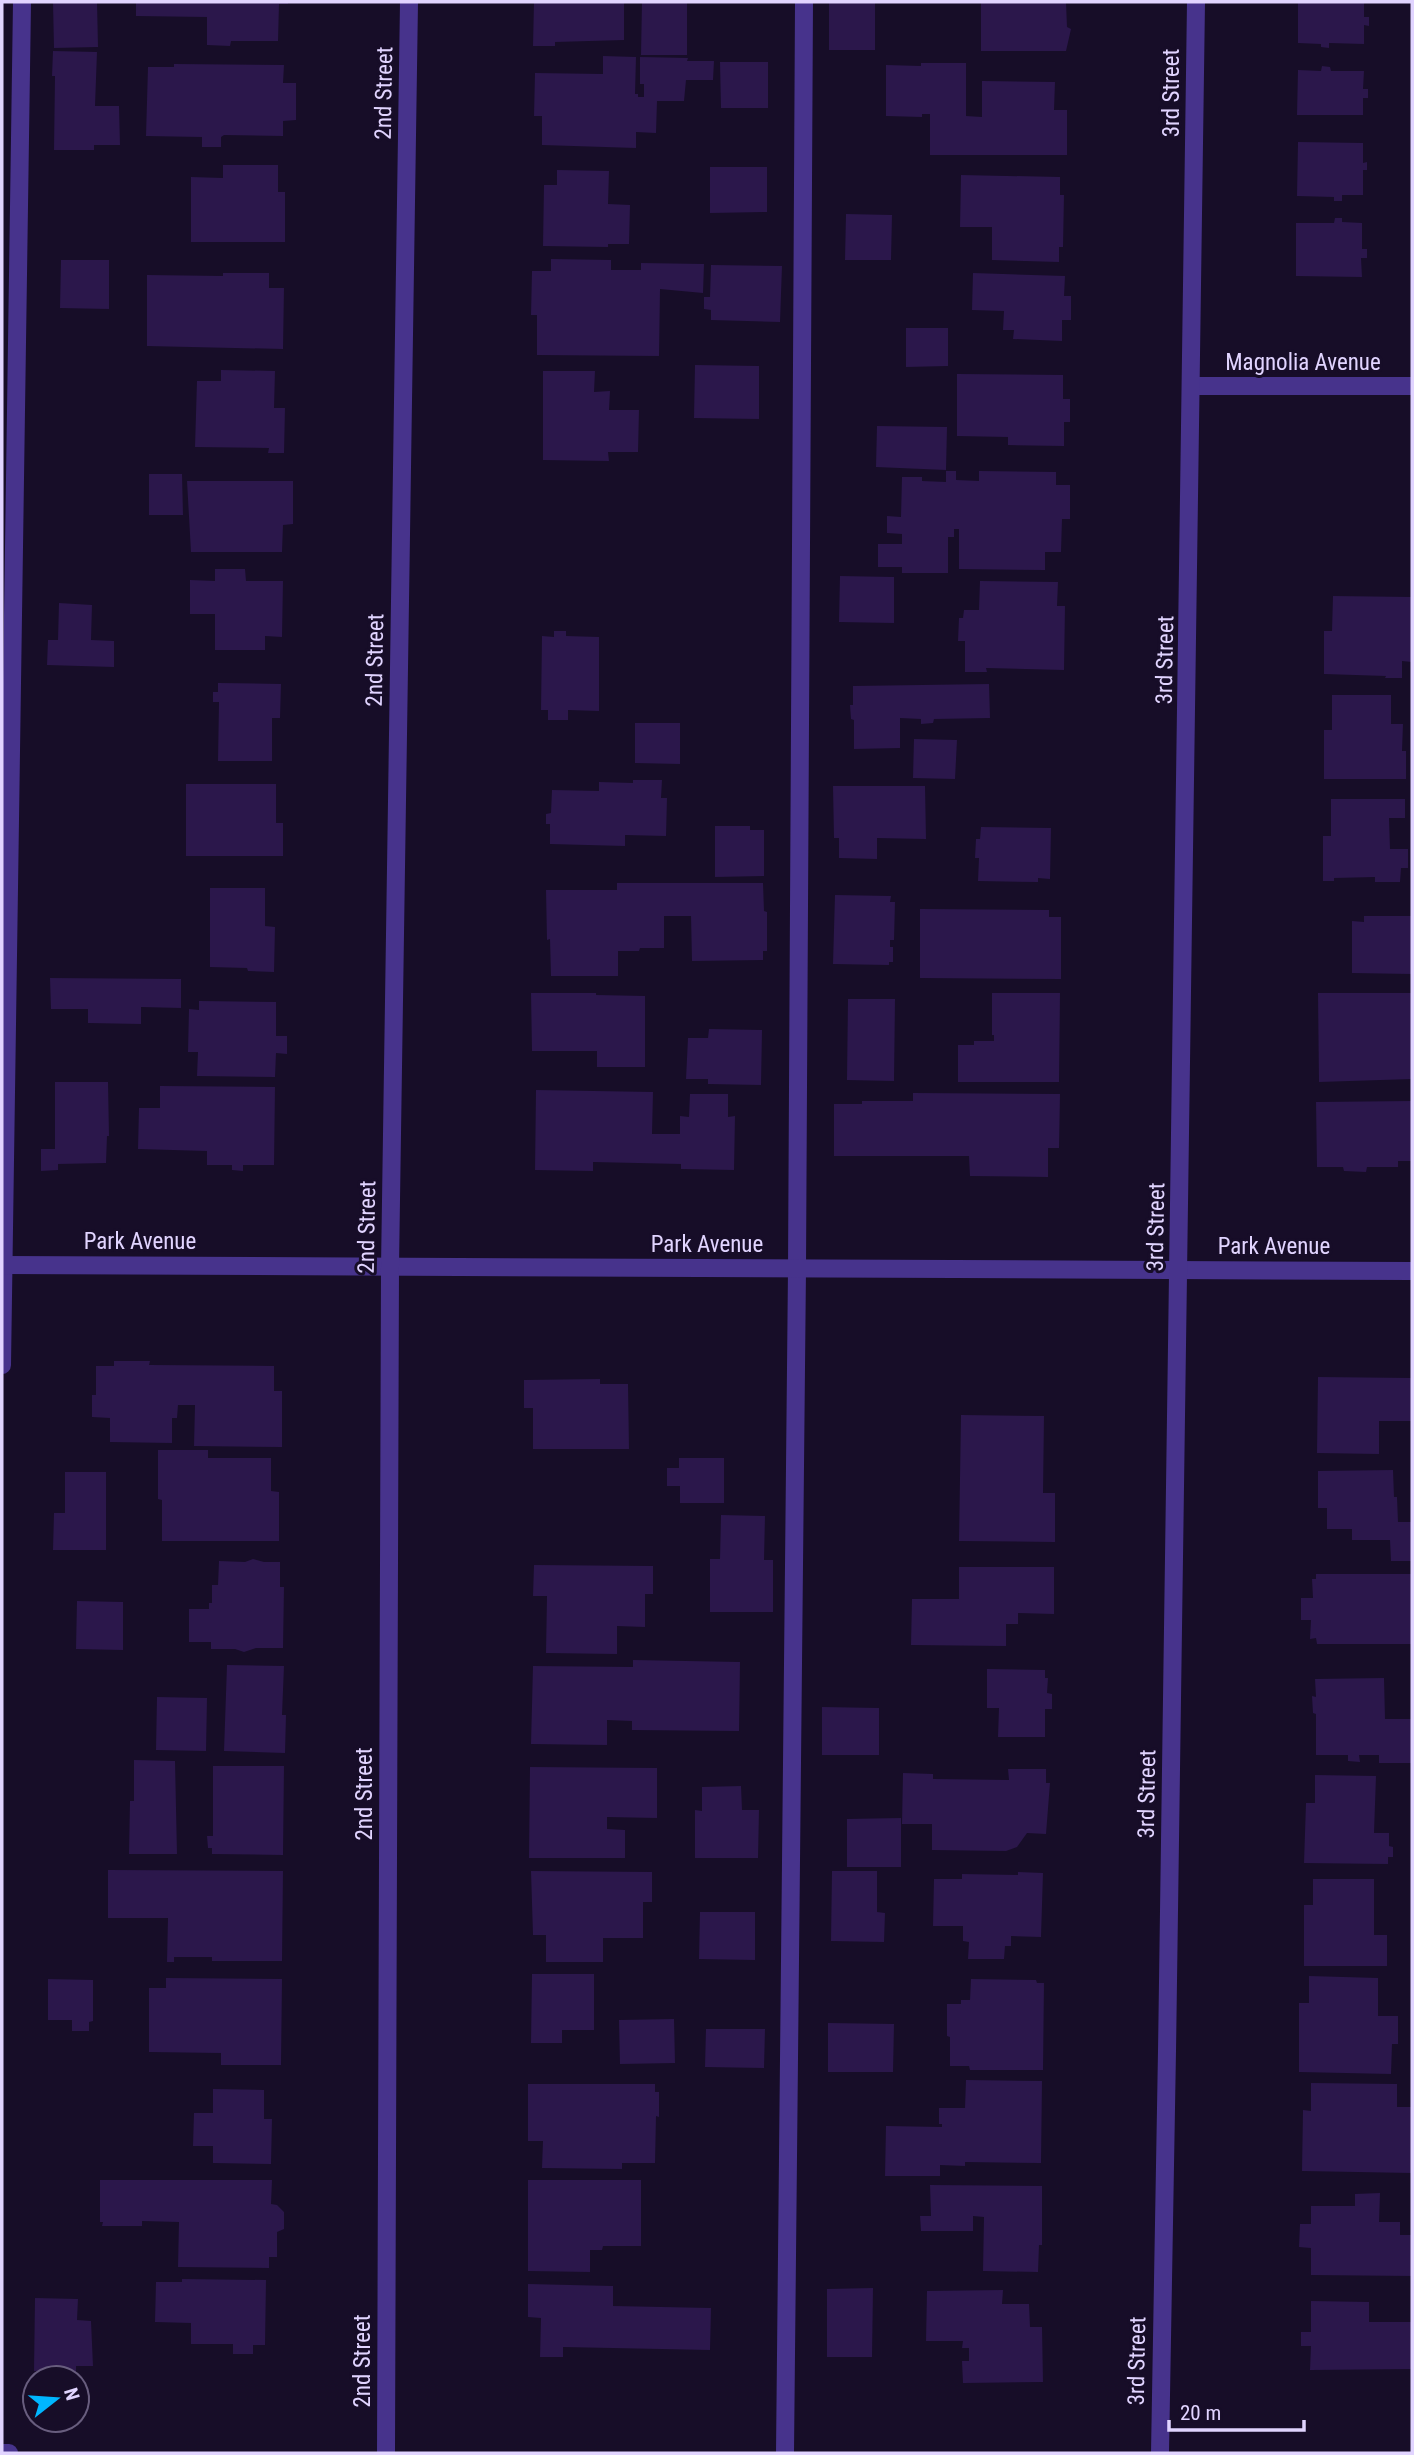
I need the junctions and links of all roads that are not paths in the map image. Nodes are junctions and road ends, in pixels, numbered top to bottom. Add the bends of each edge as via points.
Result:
1 (22, 2) edge
2 (410, 2) edge
3 (804, 2) edge
4 (1196, 2) edge
5 (1193, 386) junction
6 (1412, 386) edge
7 (2, 1265) edge
8 (390, 1267) junction
9 (797, 1269) junction
10 (1180, 1270) junction
11 (1412, 1271) edge
12 (2, 1365) edge
13 (2, 2453) edge
14 (9, 2453) edge
15 (386, 2453) edge
16 (785, 2453) edge
17 (1160, 2453) edge

1 - 7 street
2 - 8 street, 2nd Street
3 - 9 street
4 - 5 street, 3rd Street
5 - 6 street, Magnolia Avenue
5 - 10 street, 3rd Street
7 - 8 street, Park Avenue
7 - 12 street
8 - 9 street, Park Avenue
8 - 15 street, 2nd Street
9 - 10 street, Park Avenue
9 - 16 street
10 - 11 street, Park Avenue
10 - 17 street, 3rd Street
13 - 14 street

